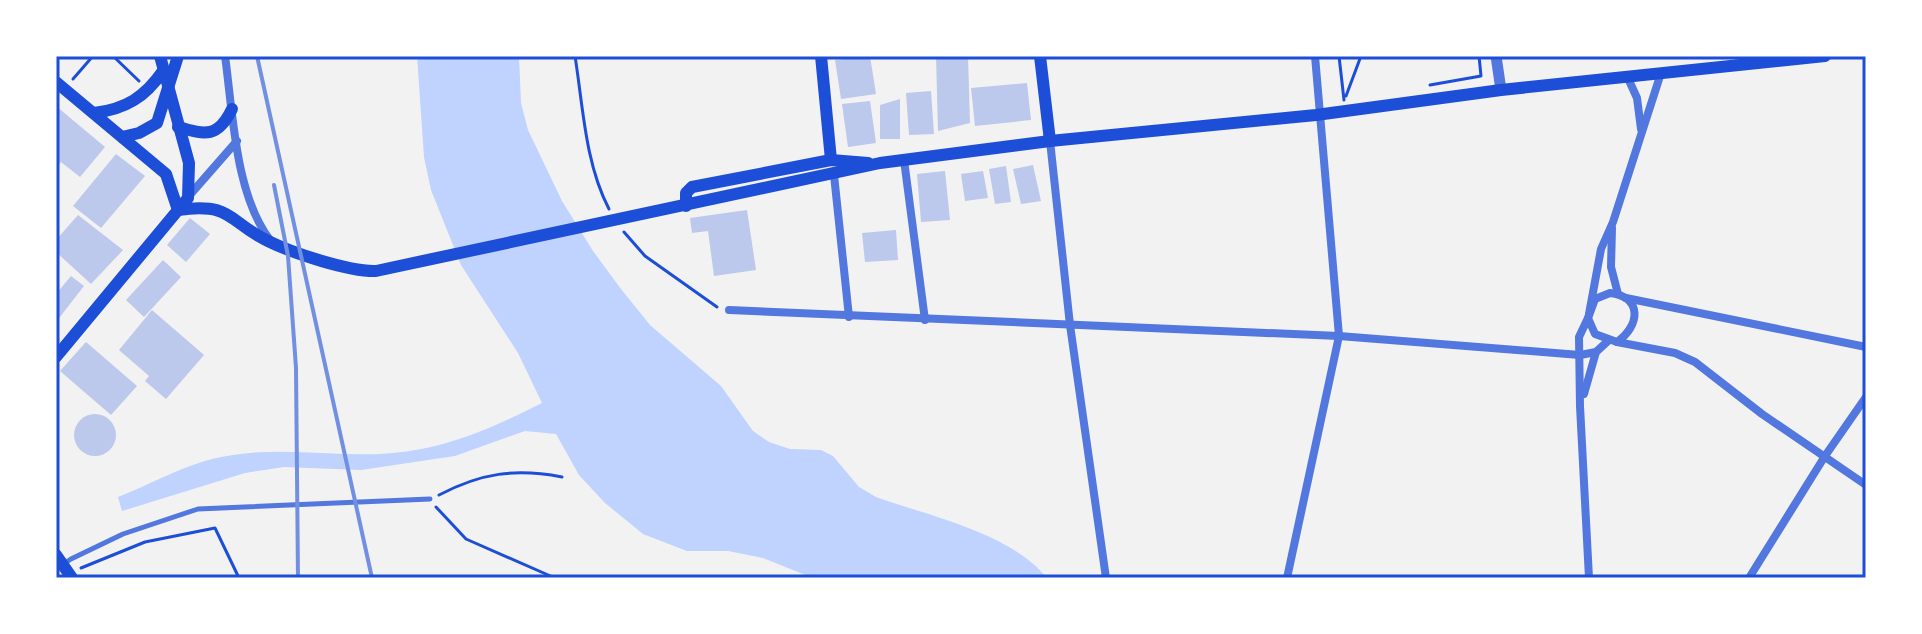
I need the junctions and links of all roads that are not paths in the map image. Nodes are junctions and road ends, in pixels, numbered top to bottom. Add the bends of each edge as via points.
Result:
1 (160, 56) edge
2 (178, 56) edge
3 (225, 56) edge
4 (821, 56) edge
5 (1040, 56) edge
6 (1315, 56) edge
7 (1496, 56) edge
8 (1825, 56) edge
9 (163, 71) junction
10 (1661, 73) junction
11 (1627, 76) junction
12 (62, 84) edge
13 (1501, 90) junction
14 (169, 91) junction
15 (232, 109) junction
16 (94, 113) junction
17 (1322, 113) junction
18 (178, 127) junction
19 (1641, 135) junction
20 (122, 137) junction
21 (237, 141) junction
22 (1050, 141) junction
23 (831, 160) junction
24 (904, 160) junction
25 (880, 163) junction
26 (834, 175) junction
27 (188, 198) junction
28 (686, 206) junction
29 (178, 210) junction
30 (1613, 222) junction
31 (273, 244) junction
32 (1622, 296) junction
33 (729, 310) road end
34 (1589, 316) junction
35 (849, 317) junction
36 (925, 320) junction
37 (1070, 325) junction
38 (1339, 336) junction
39 (1613, 341) junction
40 (1866, 347) edge
41 (1596, 352) junction
42 (1580, 355) junction
43 (56, 357) edge
44 (1866, 397) edge
45 (1580, 406) junction
46 (1825, 456) junction
47 (1866, 485) edge
48 (430, 499) road end
49 (58, 563) edge
50 (75, 574) edge
51 (1591, 576) edge
52 (1106, 578) edge
53 (1287, 578) edge
54 (1749, 578) edge

1 - 9 main road
2 - 14 main road
3 - 15 street
4 - 23 main road
5 - 22 main road
6 - 17 street
7 - 13 street
8 - 10 main road
9 - 14 main road
9 - 16 main road via 134,102
10 - 11 main road
10 - 19 street
11 - 13 main road
11 - 19 street via 1637,98
12 - 16 main road
13 - 17 main road
14 - 18 main road
14 - 20 main road via 157,123
15 - 18 main road via 217,131 201,134
15 - 21 street
16 - 20 main road
17 - 22 main road
17 - 38 street
18 - 27 main road via 189,163
19 - 30 street
20 - 29 main road via 166,174
21 - 27 street
21 - 31 street via 254,214
22 - 24 main road
22 - 37 street
23 - 25 main road
23 - 28 main road via 692,187
24 - 25 main road
24 - 36 street
25 - 26 main road
26 - 28 main road
26 - 35 street
27 - 29 main road
28 - 31 main road via 365,271
29 - 31 main road via 218,210
29 - 43 main road
30 - 32 street via 1611,267
30 - 34 street via 1597,264
32 - 34 street via 1610,293 1595,299
32 - 39 street via 1634,310 1634,325
32 - 40 street
33 - 35 street
34 - 39 street via 1595,334
34 - 42 street via 1579,337
35 - 36 street
36 - 37 street
37 - 38 street
37 - 52 street
38 - 42 street
38 - 53 street
39 - 41 street
39 - 46 street via 1685,357
41 - 42 street
41 - 45 street
42 - 45 street
44 - 46 street
45 - 51 street
46 - 47 street
46 - 54 street
48 - 49 lane via 198,509
49 - 50 main road

